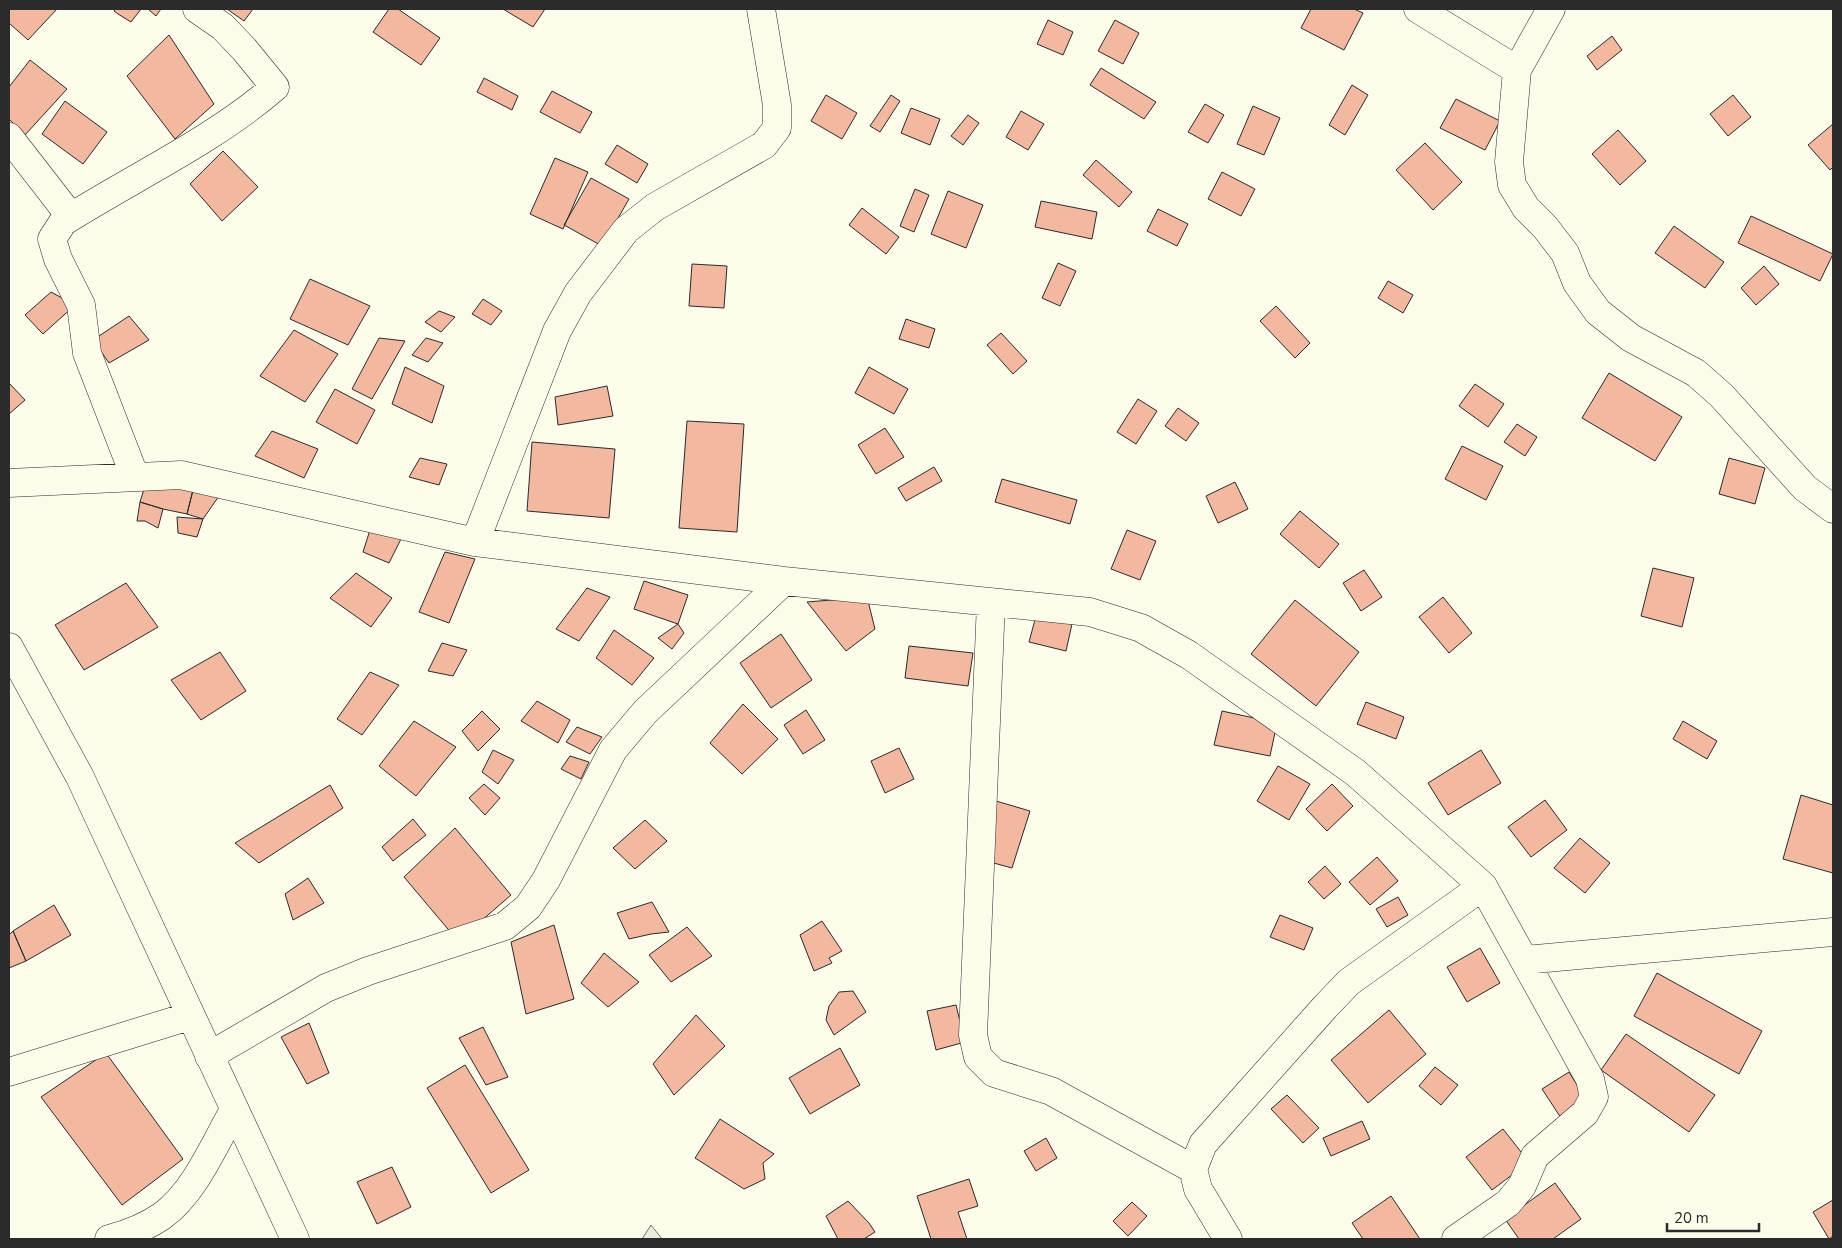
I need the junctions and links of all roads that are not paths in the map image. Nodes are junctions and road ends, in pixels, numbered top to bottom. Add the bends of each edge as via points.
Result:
1 (197, 9) edge
2 (760, 9) edge
3 (1418, 9) edge
4 (1551, 9) edge
5 (1517, 70) junction
6 (9, 137) edge
7 (71, 217) junction
8 (135, 477) junction
9 (9, 483) edge
10 (1833, 509) edge
11 (475, 542) junction
12 (784, 581) junction
13 (991, 602) junction
14 (9, 647) edge
15 (1483, 886) junction
16 (1833, 932) edge
17 (1524, 960) junction
18 (190, 1016) junction
19 (209, 1056) junction
20 (9, 1072) edge
21 (234, 1110) junction
22 (1193, 1169) junction
23 (109, 1239) edge
24 (295, 1239) edge
25 (1228, 1239) edge
26 (1456, 1239) edge

1 - 7 street via 223,27 275,87 211,133
2 - 11 street via 777,105 777,128 764,145 655,207 626,230 578,293 557,332
3 - 5 street
4 - 5 street
5 - 10 street via 1509,162 1512,185 1526,208 1565,253 1577,283 1598,312 1625,333 1696,373 1716,390 1805,488
6 - 7 street
7 - 8 street via 63,222 52,239 58,259 81,305 86,353
8 - 9 street
8 - 11 street via 182,475
11 - 12 street
12 - 13 street
12 - 19 street via 645,712 613,750 546,880 528,907 505,926 326,988
13 - 15 street via 1090,612 1141,628 1189,655 1356,773
13 - 22 street via 973,1035 978,1057 994,1073 1051,1090
14 - 18 street via 80,777
15 - 17 street
15 - 22 street via 1349,982 1203,1144
16 - 17 street
17 - 26 street via 1590,1079 1594,1097 1585,1113 1535,1156 1522,1186 1508,1203
18 - 19 street
18 - 20 street
19 - 21 street
21 - 23 street via 189,1190 163,1215 132,1232
21 - 24 street
22 - 25 street via 1198,1188

